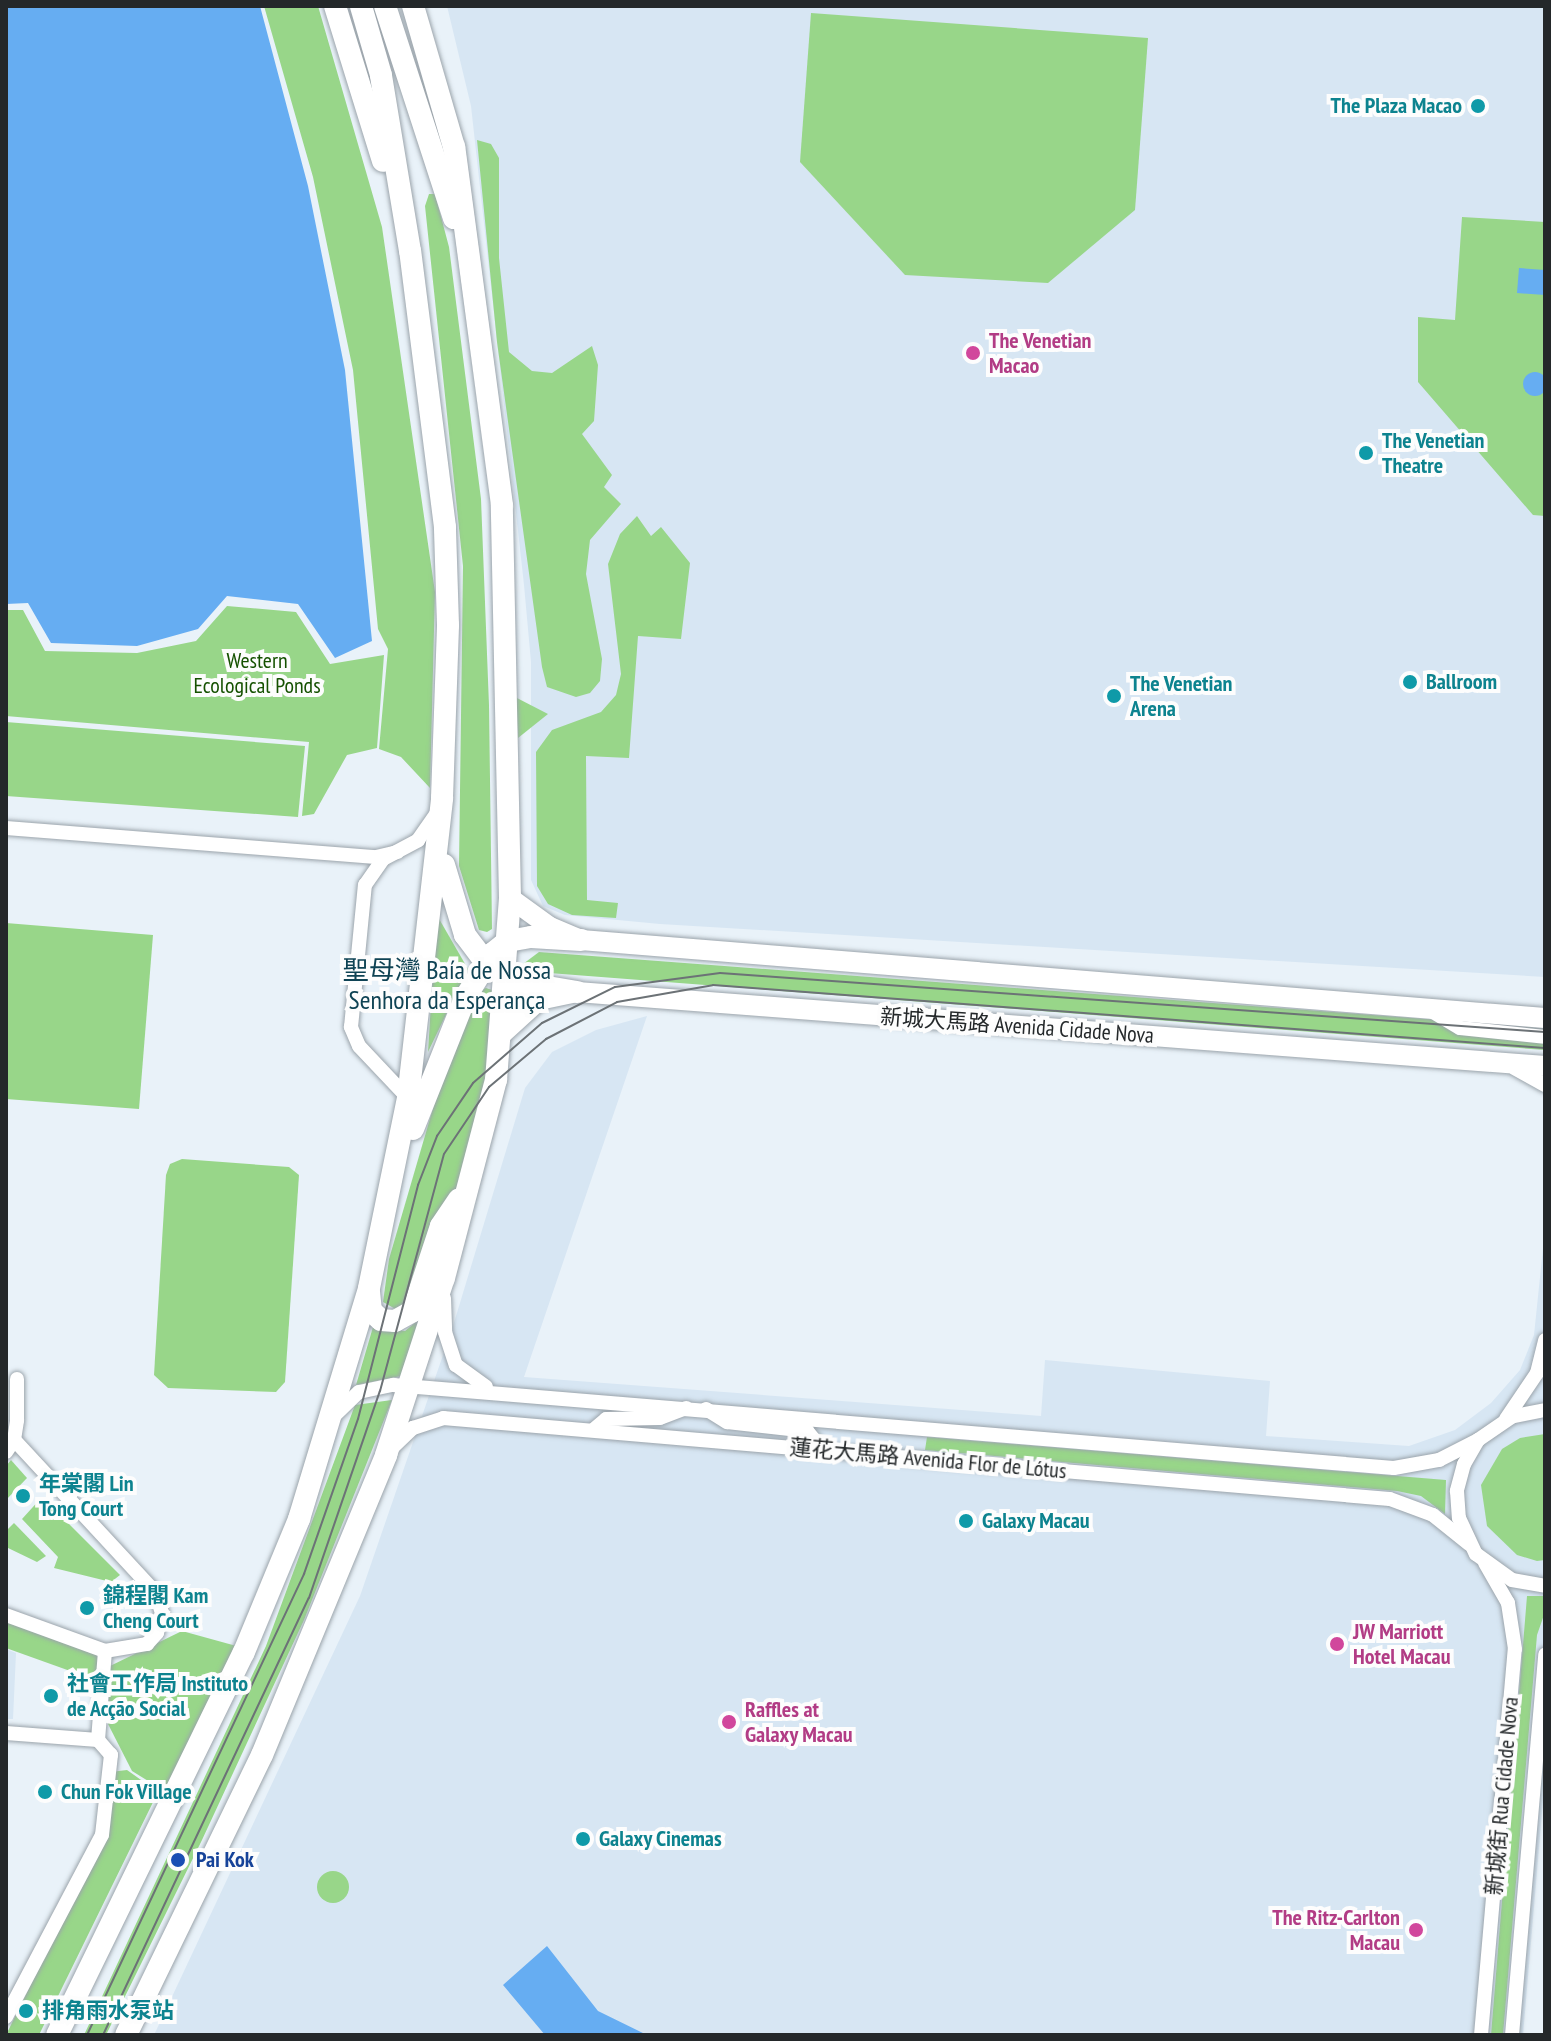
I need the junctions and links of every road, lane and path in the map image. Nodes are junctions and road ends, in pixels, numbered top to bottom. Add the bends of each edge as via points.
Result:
1 (335, 6) edge
2 (361, 6) edge
3 (385, 6) edge
4 (413, 6) edge
5 (410, 251) junction
6 (471, 268) junction
7 (442, 798) junction
8 (6, 828) edge
9 (440, 836) junction
10 (397, 852) junction
11 (340, 855) junction
12 (365, 885) junction
13 (510, 898) junction
14 (581, 940) junction
15 (508, 941) junction
16 (485, 962) junction
17 (506, 976) junction
18 (577, 992) junction
19 (1427, 1009) junction
20 (1545, 1018) edge
21 (503, 1033) junction
22 (1545, 1037) edge
23 (1503, 1063) junction
24 (1545, 1066) edge
25 (1545, 1085) edge
26 (408, 1098) junction
27 (395, 1179) junction
28 (470, 1185) junction
29 (444, 1278) junction
30 (369, 1288) junction
31 (1545, 1340) edge
32 (17, 1379) dead end
33 (411, 1386) junction
34 (500, 1392) junction
35 (698, 1408) junction
36 (1545, 1410) edge
37 (331, 1420) junction
38 (1503, 1422) junction
39 (593, 1430) junction
40 (1478, 1440) junction
41 (10, 1446) edge
42 (823, 1450) junction
43 (386, 1455) junction
44 (1469, 1544) junction
45 (1485, 1563) junction
46 (1545, 1586) edge
47 (6, 1615) edge
48 (105, 1651) junction
49 (1545, 1654) edge
50 (6, 1733) edge
51 (98, 1740) junction
52 (72, 2009) junction
53 (6, 2017) edge
54 (57, 2035) edge
55 (66, 2035) edge
56 (126, 2035) edge
57 (1481, 2035) edge
58 (1512, 2035) edge

1 - 5 main road
2 - 5 main road via 381,75
3 - 6 main road
4 - 6 main road via 454,147
5 - 7 main road via 445,527 448,625
6 - 13 main road via 502,505
7 - 9 main road
7 - 10 street via 426,830
8 - 11 street
9 - 16 main road via 456,913
9 - 26 main road
10 - 11 street
10 - 12 street via 383,859
11 - 12 street via 358,865
12 - 26 street via 351,1027 359,1046
13 - 14 main road via 550,927
13 - 15 main road
14 - 15 main road
14 - 19 main road
15 - 16 main road
15 - 17 main road
16 - 17 main road
16 - 27 main road via 446,1040
17 - 18 main road
17 - 21 main road
18 - 21 main road, 新城大馬路 Avenida Cidade Nova via 539,1000
18 - 23 main road, 新城大馬路 Avenida Cidade Nova
19 - 20 main road
19 - 22 street via 1460,1028
21 - 28 main road
23 - 24 main road, 新城大馬路 Avenida Cidade Nova
23 - 25 street
26 - 27 main road
27 - 30 main road
28 - 29 main road
28 - 30 main road via 441,1226 413,1311 395,1321 381,1320 371,1311
29 - 33 main road
29 - 34 street via 445,1332 456,1365 475,1384
30 - 37 main road
31 - 38 street via 1537,1373
32 - 41 street
33 - 34 street, 蓮花大馬路 Avenida Flor de Lótus
33 - 37 street, 蓮花大馬路 Avenida Flor de Lótus via 359,1392
33 - 43 main road
34 - 35 street, 蓮花大馬路 Avenida Flor de Lótus
35 - 39 street via 660,1418 606,1419
35 - 40 street, 蓮花大馬路 Avenida Flor de Lótus via 1394,1468 1439,1460
35 - 42 street via 727,1422 807,1431
36 - 38 street
37 - 52 main road via 299,1519 244,1652
38 - 40 street, 蓮花大馬路 Avenida Flor de Lótus
39 - 42 street, 蓮花大馬路 Avenida Flor de Lótus
39 - 43 street, 蓮花大馬路 Avenida Flor de Lótus via 443,1418 413,1428
40 - 44 street via 1457,1491 1459,1518
41 - 48 street via 155,1592 160,1626 141,1647
42 - 44 street, 蓮花大馬路 Avenida Flor de Lótus via 1390,1499 1433,1515
43 - 56 main road via 262,1755
44 - 45 street
45 - 46 street via 1512,1580
45 - 57 street, 新城街 Rua Cidade Nova via 1508,1603 1515,1649
47 - 48 street
48 - 51 street
49 - 58 street, 新城街 Rua Cidade Nova
50 - 51 street
51 - 53 street via 111,1755 102,1835
52 - 54 main road
52 - 55 main road

